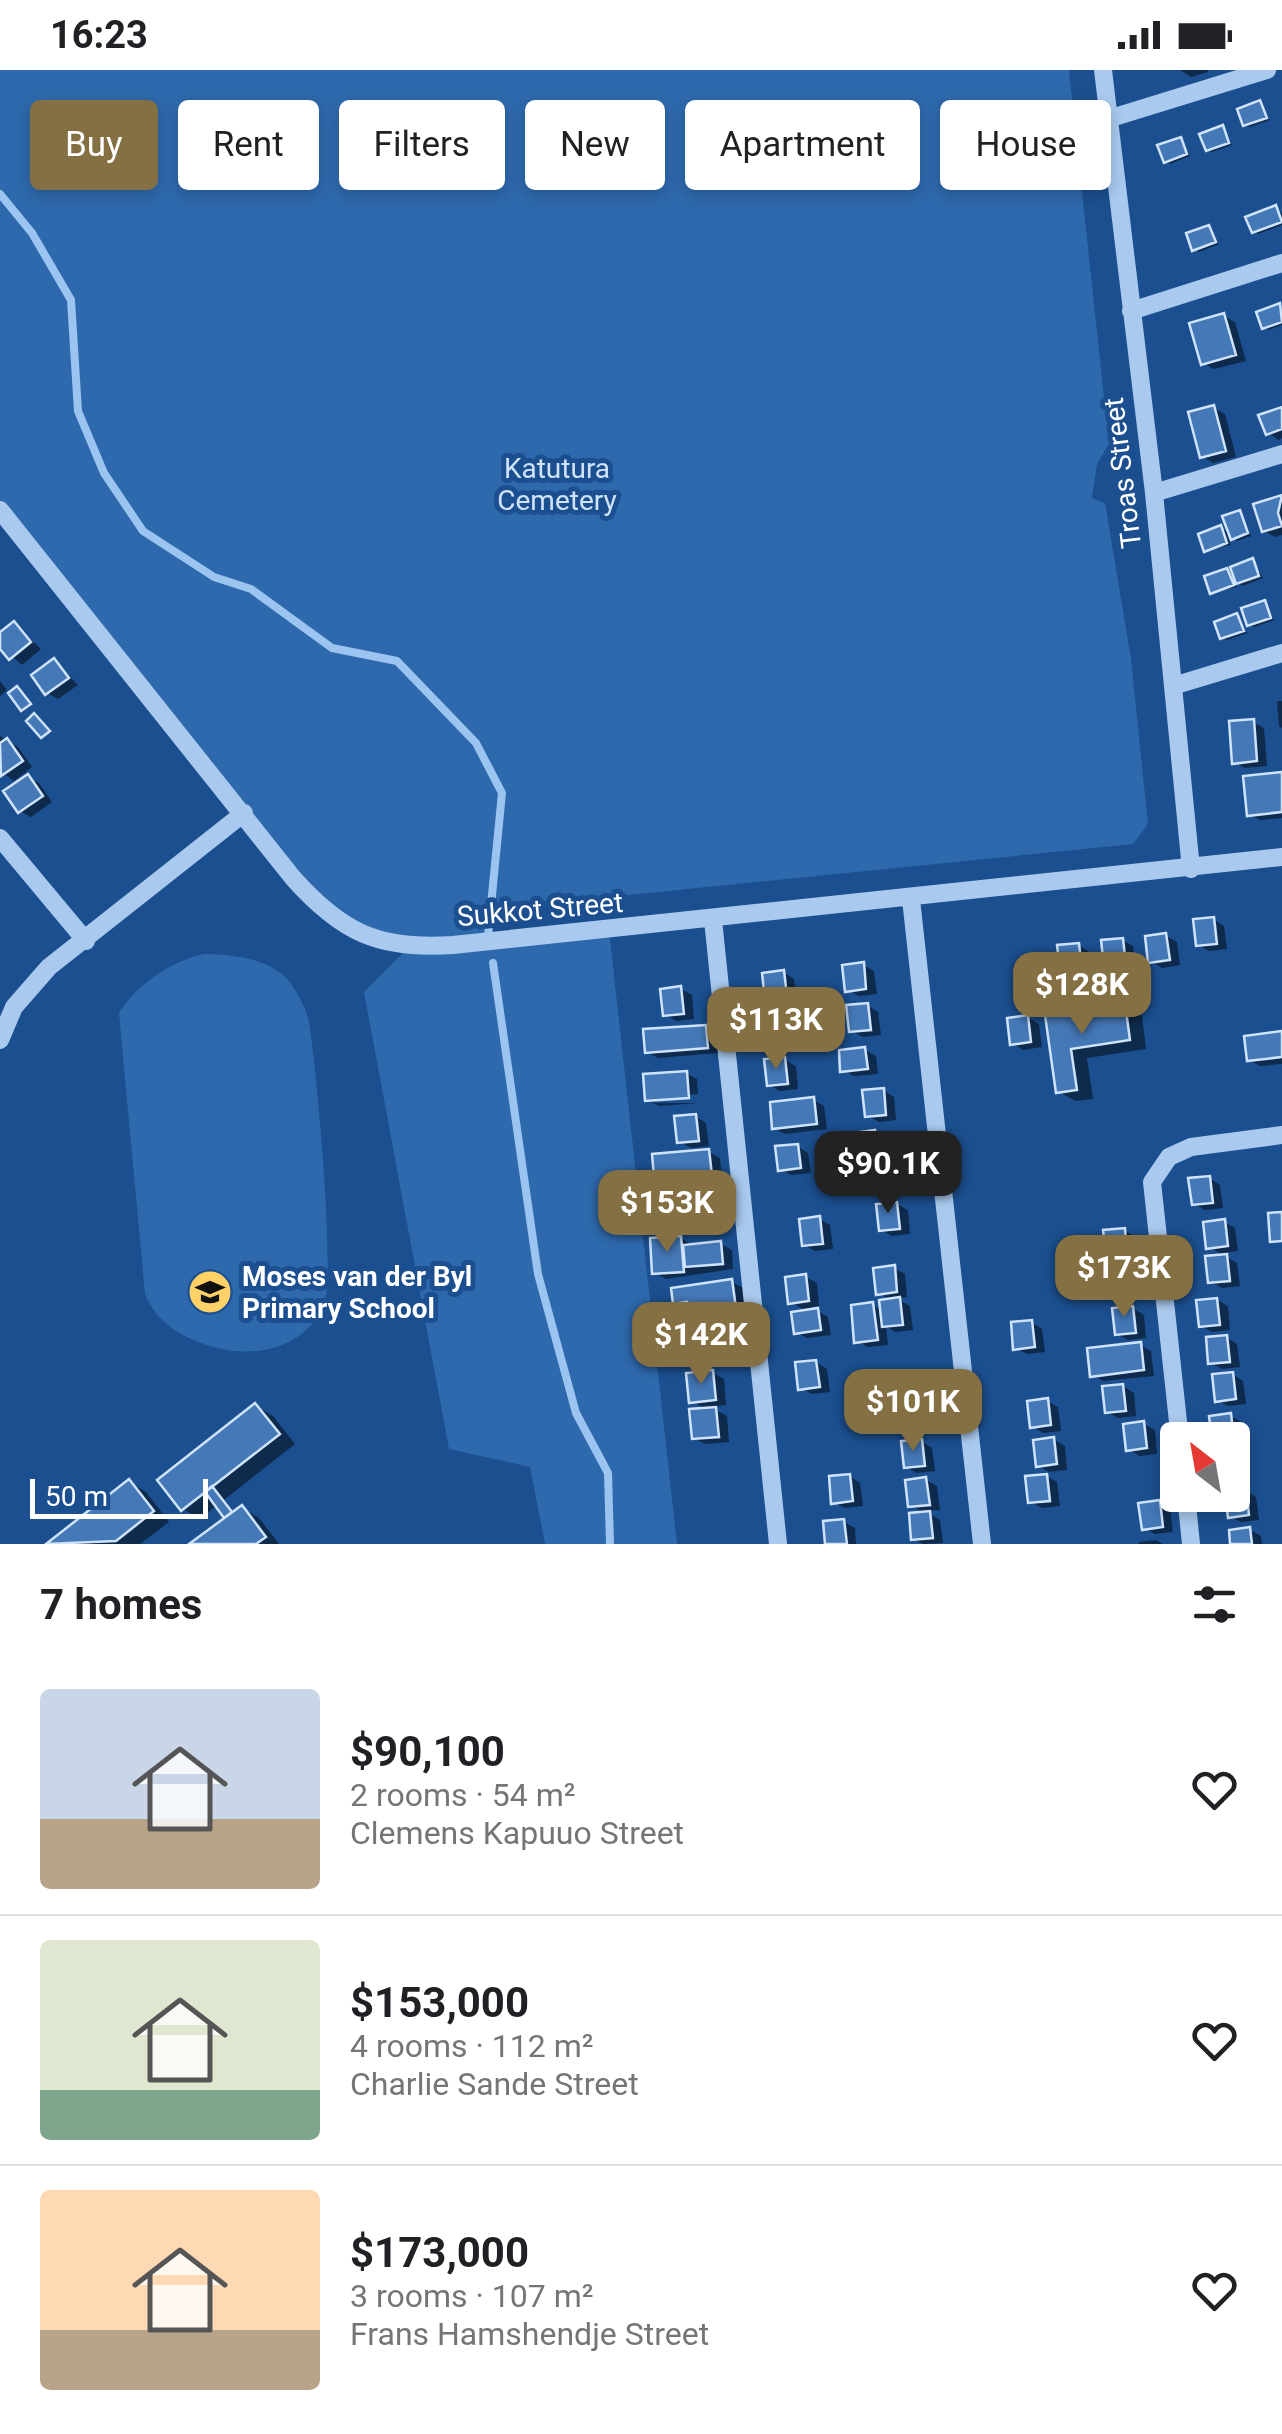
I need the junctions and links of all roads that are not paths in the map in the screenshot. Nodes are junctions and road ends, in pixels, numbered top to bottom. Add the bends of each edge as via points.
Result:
1 (1103, 70) edge
2 (1267, 70) edge
3 (1106, 100) edge
4 (1111, 118) edge
5 (1111, 144) edge
6 (1282, 263) edge
7 (1131, 311) junction
8 (1282, 454) edge
9 (1154, 493) junction
10 (0, 510) edge
11 (1282, 653) edge
12 (1173, 686) junction
13 (244, 813) junction
14 (0, 838) edge
15 (1282, 856) edge
16 (1192, 869) junction
17 (911, 898) junction
18 (713, 920) junction
19 (86, 941) junction
20 (0, 1040) edge
21 (1282, 1135) edge
22 (1178, 1422) edge
23 (1188, 1512) edge
24 (778, 1544) edge
25 (982, 1544) edge
26 (1191, 1544) edge

1 - 3 street, Troas Street
2 - 4 street
5 - 7 street, Troas Street
6 - 7 street
7 - 9 street, Troas Street
8 - 9 street
9 - 12 street, Troas Street
10 - 13 street, Sukkot Street
11 - 12 street
12 - 16 street, Troas Street
13 - 18 street, Sukkot Street via 317,904 371,940 453,946
13 - 19 street
14 - 19 street
15 - 16 street, Sukkot Street
16 - 17 street, Sukkot Street
17 - 18 street, Sukkot Street
17 - 25 street
18 - 24 street
19 - 20 street via 28,988
21 - 22 street via 1191,1147 1169,1157 1152,1182
23 - 26 street

